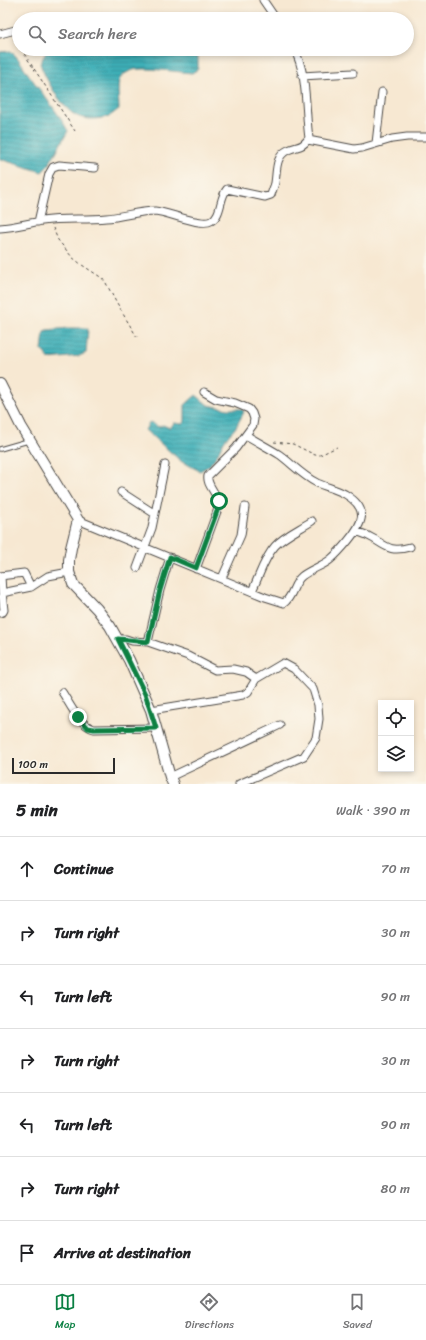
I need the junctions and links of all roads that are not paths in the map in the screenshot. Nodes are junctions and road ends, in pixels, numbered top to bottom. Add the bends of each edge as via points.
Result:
1 (263, 0) edge
2 (271, 12) edge
3 (12, 30) edge
4 (0, 34) edge
5 (297, 56) edge
6 (353, 73) dead end
7 (302, 76) junction
8 (382, 92) dead end
9 (426, 136) edge
10 (308, 140) junction
11 (376, 143) junction
12 (95, 168) dead end
13 (38, 222) junction
14 (0, 228) edge
15 (0, 384) edge
16 (204, 392) dead end
17 (246, 435) junction
18 (30, 440) junction
19 (0, 449) edge
20 (165, 465) dead end
21 (121, 492) dead end
22 (245, 507) dead end
23 (155, 514) junction
24 (78, 520) junction
25 (312, 521) dead end
26 (356, 531) junction
27 (146, 547) junction
28 (410, 547) dead end
29 (170, 557) junction
30 (136, 568) dead end
31 (196, 568) junction
32 (69, 572) junction
33 (0, 576) edge
34 (222, 578) junction
35 (31, 587) junction
36 (252, 591) junction
37 (2, 593) junction
38 (0, 613) edge
39 (118, 639) junction
40 (148, 642) junction
41 (256, 679) junction
42 (62, 692) dead end
43 (151, 710) junction
44 (280, 725) dead end
45 (156, 728) junction
46 (172, 781) edge
47 (239, 784) edge

1 - 2 street
3 - 4 street
5 - 7 street
6 - 7 street
7 - 10 street
8 - 11 street
9 - 11 street
10 - 11 street via 354,149
10 - 13 street via 304,146 289,149 280,156 271,195 265,197 227,189 217,215 211,222 203,223 154,211 106,218
12 - 13 street via 59,165 53,167 49,174
13 - 14 street
15 - 18 street
16 - 17 street via 216,399 249,409 254,419
17 - 26 street via 279,454 317,483 345,494 356,502 362,516
17 - 31 street via 207,478 218,498 219,506
18 - 19 lane
18 - 24 street
20 - 23 street
21 - 23 street
22 - 34 street via 241,535
23 - 27 street
24 - 27 street
24 - 32 street via 70,548
25 - 36 street via 275,547 269,554
26 - 28 street via 374,538 389,548 401,550
26 - 36 street via 331,559 296,581 284,603
27 - 29 street
27 - 30 street
29 - 31 street
29 - 40 street
31 - 34 street
32 - 35 street via 48,576
32 - 39 street via 73,584 97,609
33 - 35 street via 24,574
33 - 37 street
34 - 36 street
35 - 37 street
37 - 38 street via 4,610
39 - 40 street
39 - 43 street
40 - 41 street via 188,656 215,670 233,669 246,672
41 - 43 street via 243,695
41 - 47 street via 283,663 294,669 313,689 319,719 316,738 304,756
42 - 45 street via 88,728
43 - 45 street
44 - 46 street
45 - 46 street

